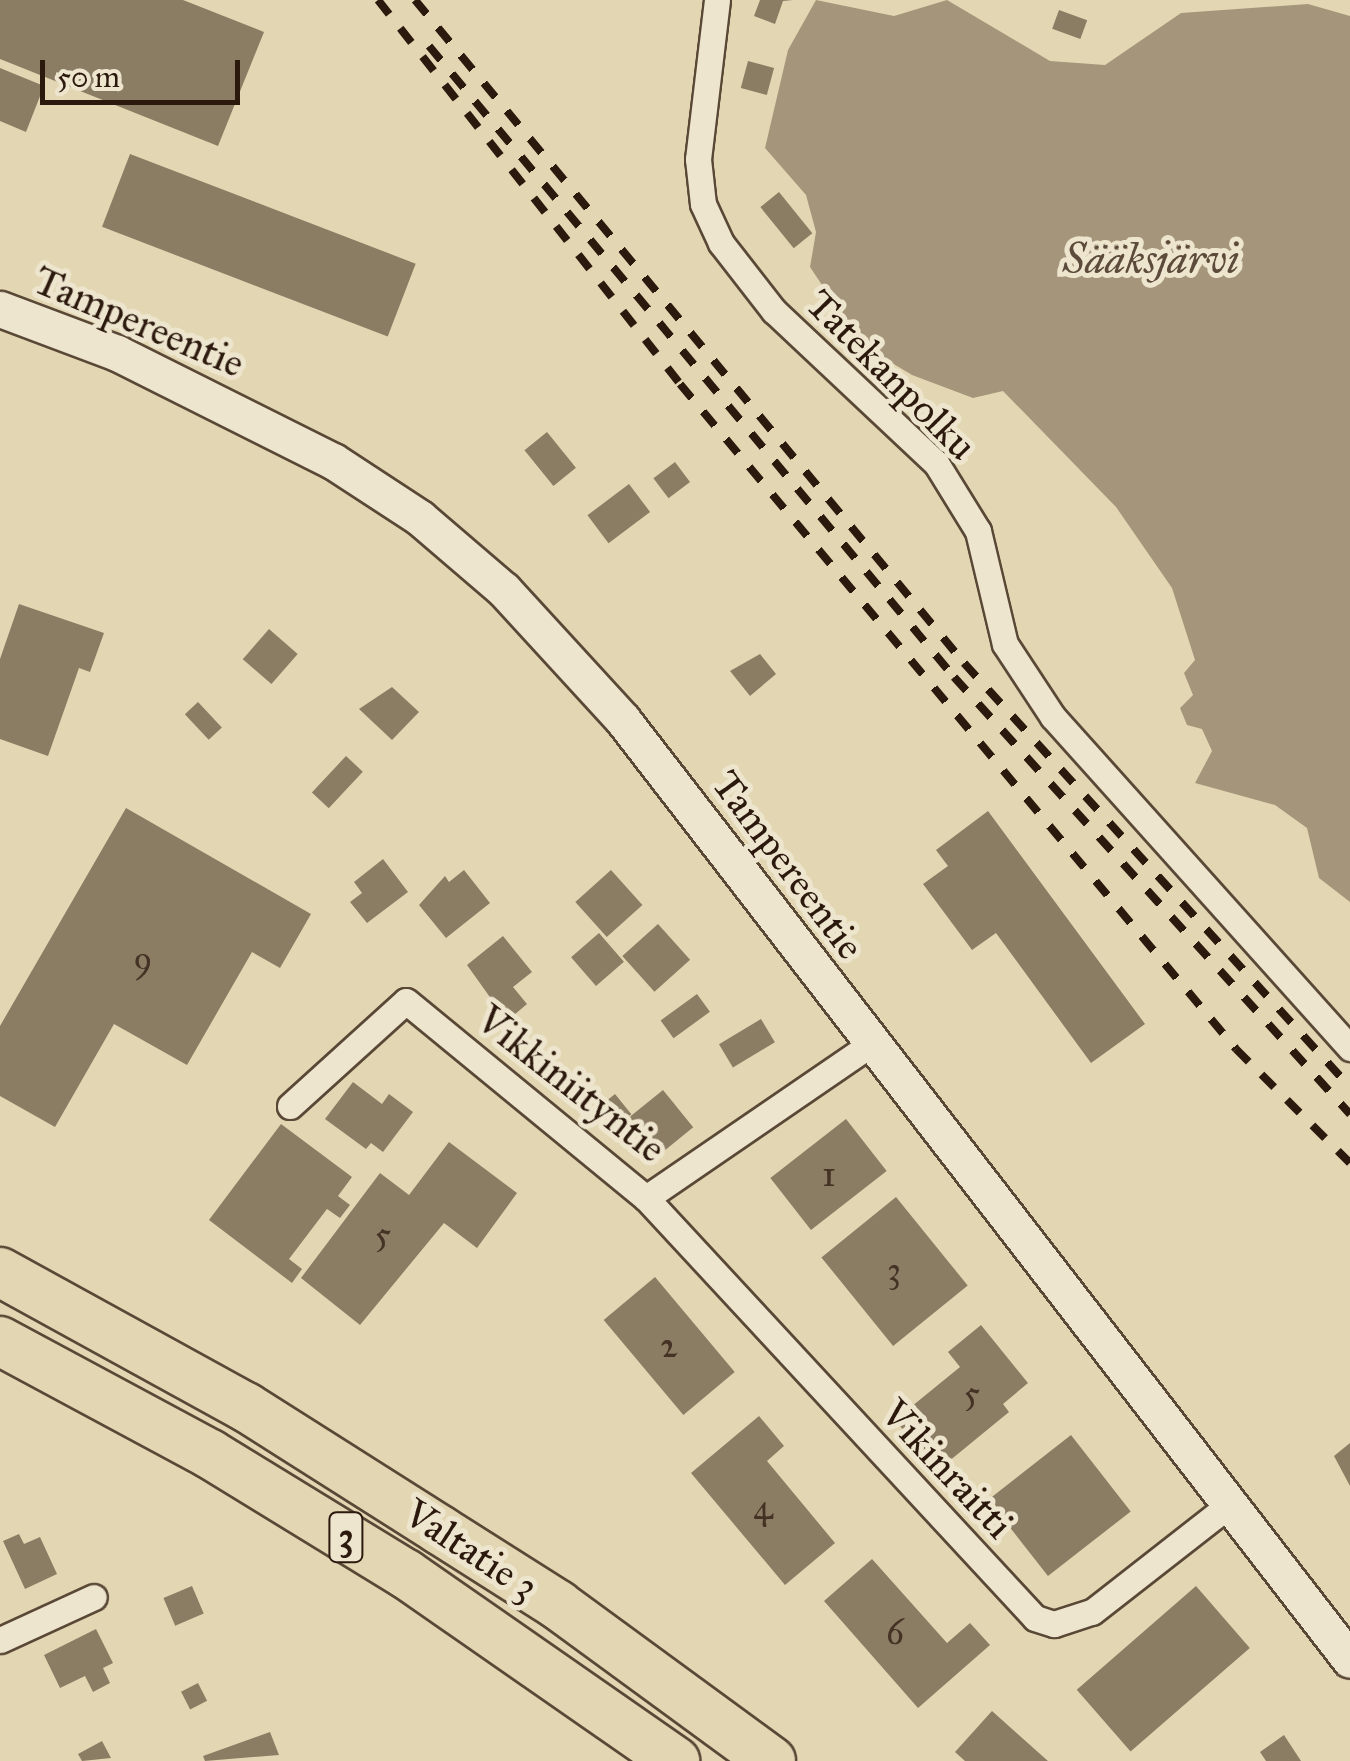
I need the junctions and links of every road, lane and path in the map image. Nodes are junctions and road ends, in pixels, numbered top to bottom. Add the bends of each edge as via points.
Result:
1 (718, 0) edge
2 (0, 309) edge
3 (871, 1044) junction
4 (1350, 1048) edge
5 (290, 1106) dead end
6 (646, 1198) junction
7 (10, 1271) edge
8 (0, 1341) edge
9 (1229, 1504) junction
10 (94, 1597) dead end
11 (0, 1640) edge
12 (1350, 1660) edge
13 (676, 1761) edge
14 (771, 1761) edge

1 - 4 street, Tatekanpolku via 698,159 703,204 722,244 774,311 936,462 978,531 1005,644 1053,718
2 - 3 main road, Tampereentie via 117,353 284,434 380,488 435,530 504,590 603,696
3 - 6 street, Vikkiniityntie
3 - 9 main road, Tampereentie
5 - 6 street, Vikkiniityntie via 406,1001
6 - 9 street, Vikinraitti via 1035,1618 1054,1624 1092,1612
7 - 14 highway, Valtatie 3 / 3 via 246,1407 474,1551
8 - 13 highway, Valtatie 3 / 3 via 210,1454 406,1574
9 - 12 main road, Tampereentie
10 - 11 street

